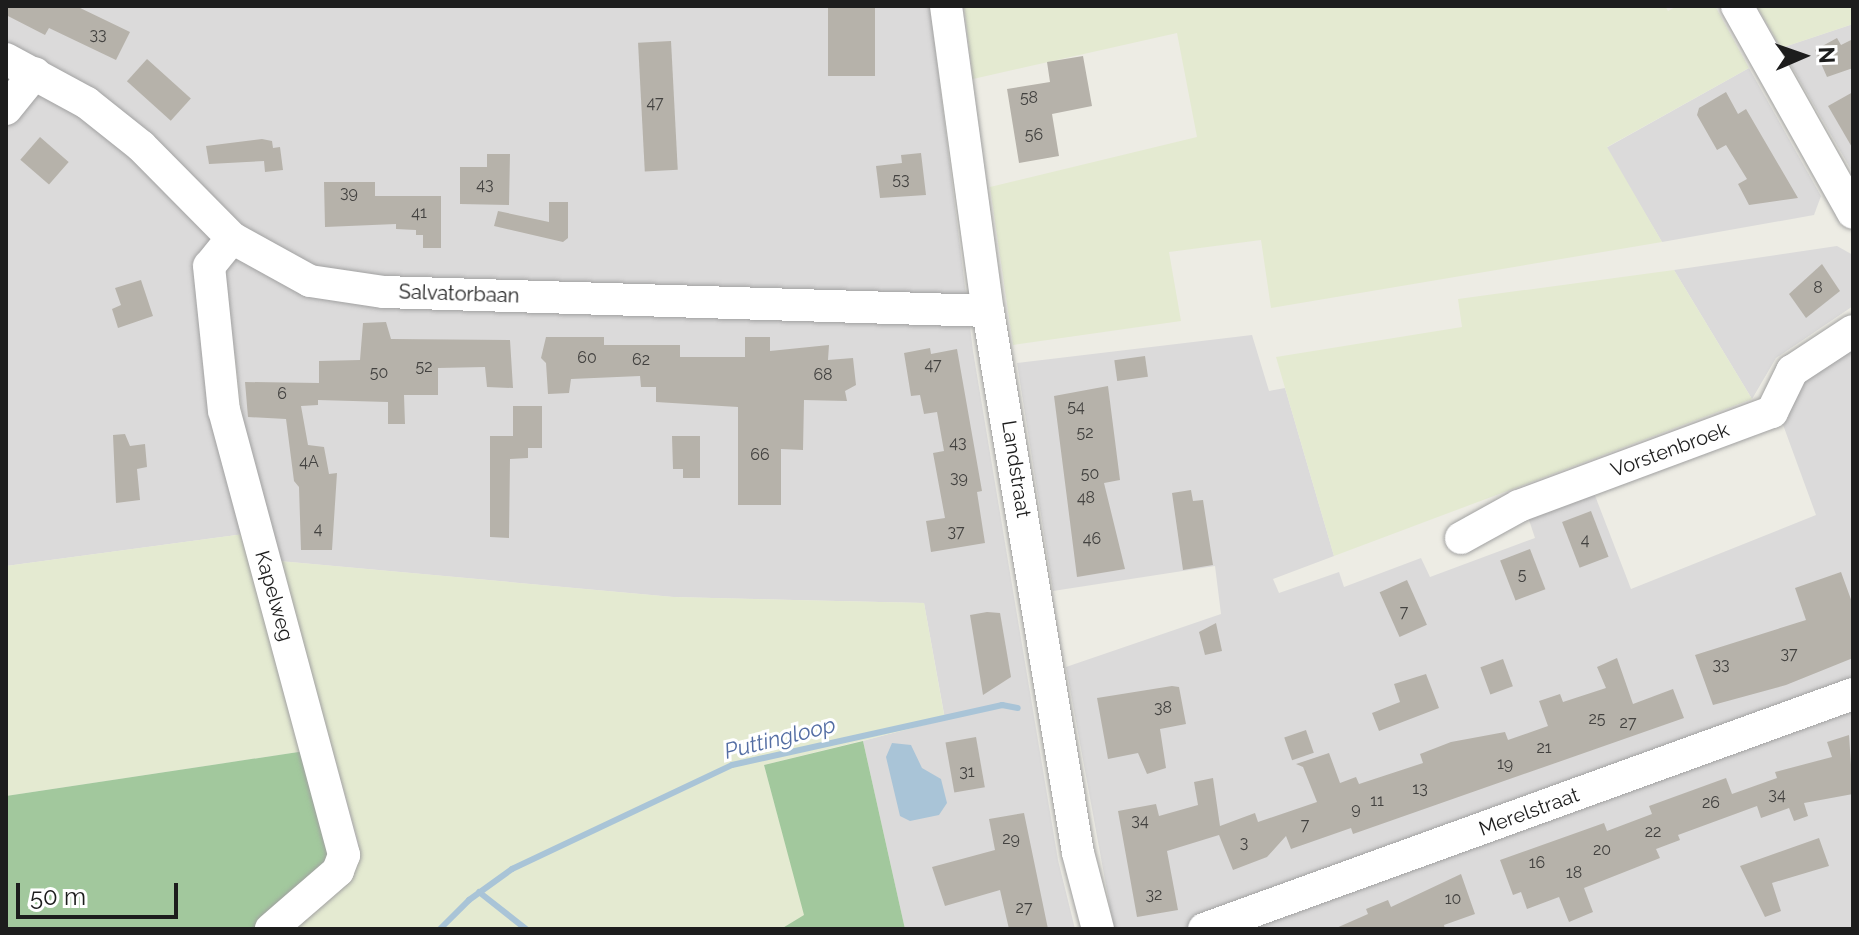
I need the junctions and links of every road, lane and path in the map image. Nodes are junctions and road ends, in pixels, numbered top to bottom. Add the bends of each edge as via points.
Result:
1 (946, 6) edge
2 (1737, 6) edge
3 (6, 59) edge
4 (35, 73) junction
5 (6, 109) edge
6 (1853, 213) edge
7 (232, 238) junction
8 (988, 311) junction
9 (1853, 331) edge
10 (1461, 538) dead end
11 (1853, 694) edge
12 (271, 929) edge
13 (1098, 929) edge
14 (1204, 929) edge

1 - 8 street, Landstraat
2 - 6 street
3 - 4 street, Salvatorbaan
4 - 5 street
4 - 7 street, Salvatorbaan via 87,103 141,146
7 - 8 street, Salvatorbaan via 310,281 384,292
7 - 12 street, Kapelweg via 209,266 224,410 344,855 338,871
8 - 13 street, Landstraat via 1078,853
9 - 10 street, Vorstenbroek via 1792,371 1772,412 1519,506
11 - 14 street, Merelstraat

